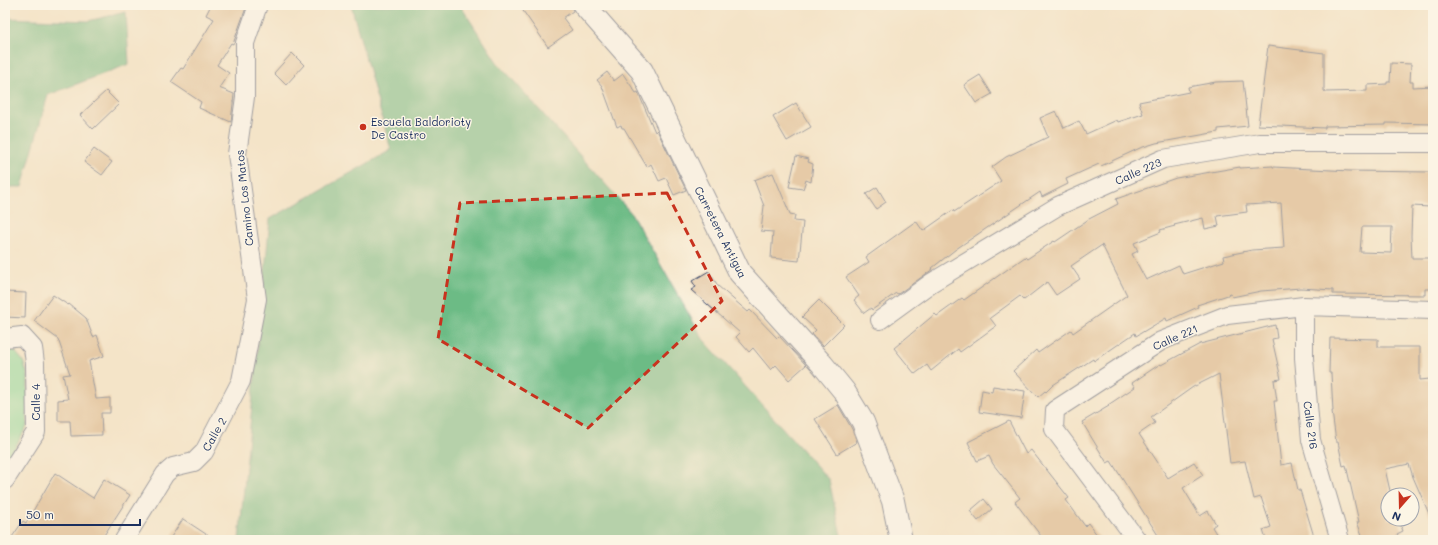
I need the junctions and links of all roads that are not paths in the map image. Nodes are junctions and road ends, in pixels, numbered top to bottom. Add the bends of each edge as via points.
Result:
1 (258, 5) edge
2 (584, 5) edge
3 (1433, 143) edge
4 (1304, 306) junction
5 (1433, 310) edge
6 (880, 320) dead end
7 (5, 338) edge
8 (237, 391) joint
9 (5, 480) edge
10 (1134, 535) edge
11 (124, 540) edge
12 (901, 540) edge
13 (1340, 540) edge

1 - 8 street, Camino Los Matos via 245,43 245,98 237,154 257,299
2 - 12 street, Carretera Antigua via 642,71 740,274 835,380 863,422 892,502
3 - 6 street, Calle 223 via 1260,143 1163,159 1058,206 931,283
4 - 5 street, Calle 221
4 - 10 street, Calle 221 via 1227,316 1161,341 1055,410 1054,429
4 - 13 street, Calle 216 via 1304,358 1311,440
7 - 9 street, Calle 4 via 22,336 33,348 36,432
8 - 11 street, Calle 2 via 204,452 194,462 173,467 165,474

